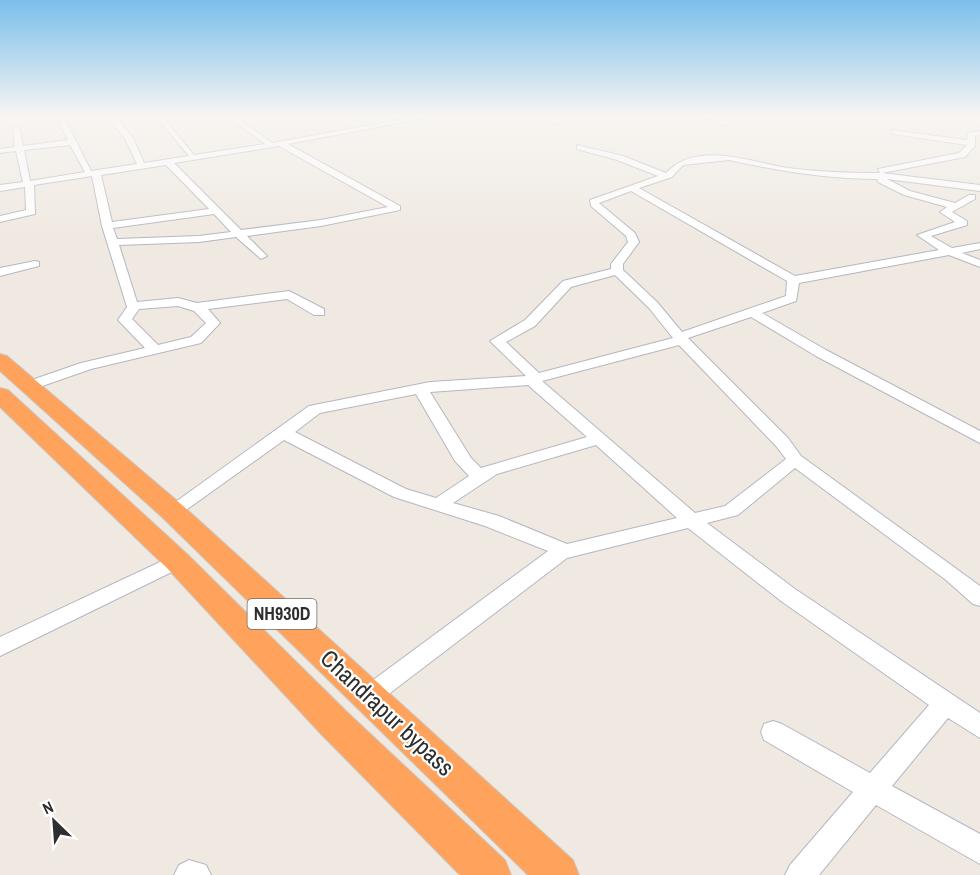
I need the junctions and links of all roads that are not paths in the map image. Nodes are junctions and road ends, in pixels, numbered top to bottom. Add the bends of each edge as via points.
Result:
1 (22, 157) edge
2 (82, 157) edge
3 (138, 157) edge
4 (173, 157) edge
5 (198, 157) edge
6 (305, 157) edge
7 (616, 157) edge
8 (949, 157) edge
9 (140, 162) junction
10 (168, 162) junction
11 (912, 165) junction
12 (91, 172) junction
13 (667, 176) junction
14 (868, 176) junction
15 (980, 176) edge
16 (27, 181) junction
17 (952, 181) junction
18 (0, 186) edge
19 (632, 188) junction
20 (980, 189) edge
21 (969, 192) junction
22 (956, 206) junction
23 (216, 211) junction
24 (0, 219) edge
25 (107, 226) junction
26 (238, 233) junction
27 (112, 242) junction
28 (980, 246) edge
29 (948, 251) junction
30 (261, 256) dead end
31 (35, 264) dead end
32 (980, 264) edge
33 (617, 271) junction
34 (0, 272) edge
35 (794, 280) junction
36 (135, 306) junction
37 (193, 307) junction
38 (319, 312) dead end
39 (752, 312) junction
40 (680, 338) junction
41 (156, 351) junction
42 (0, 360) edge
43 (534, 379) junction
44 (421, 389) junction
45 (14, 390) edge
46 (283, 433) junction
47 (980, 438) edge
48 (598, 439) junction
49 (795, 460) junction
50 (479, 476) junction
51 (439, 504) junction
52 (172, 511) junction
53 (692, 521) junction
54 (566, 551) junction
55 (177, 561) junction
56 (980, 598) edge
57 (0, 647) edge
58 (369, 696) junction
59 (946, 703) junction
60 (980, 727) edge
61 (773, 732) dead end
62 (874, 788) junction
63 (980, 850) edge
64 (189, 875) edge
65 (196, 875) edge
66 (490, 875) edge
67 (558, 875) edge
68 (801, 875) edge

1 - 16 street
2 - 12 street
3 - 9 street
4 - 9 street
5 - 10 street
6 - 26 street via 397,208 321,224
7 - 13 street
8 - 11 street
9 - 12 street
10 - 12 street
10 - 23 street
11 - 14 street
11 - 17 street
12 - 16 street
12 - 25 street
13 - 14 street via 680,163 729,157 786,170
13 - 19 street
14 - 21 street
14 - 22 street via 907,193
15 - 17 street
16 - 18 street
16 - 24 street via 31,212
17 - 21 street
19 - 33 street via 593,202 634,242 617,264
19 - 35 street
20 - 21 street
21 - 22 street
22 - 29 street via 945,214 963,224 922,235
23 - 25 street
23 - 26 street
25 - 27 street
26 - 27 street via 171,241
26 - 30 street
27 - 36 street via 129,301
28 - 29 street
29 - 32 street
29 - 35 street
31 - 34 street
33 - 40 street
33 - 43 street via 567,284 530,323 497,341
35 - 39 street via 792,298
36 - 37 street via 170,300
36 - 41 street via 125,320
37 - 38 street via 289,295
37 - 41 street via 212,321 212,326 196,340
39 - 40 street
39 - 47 street
40 - 43 street
40 - 49 street
41 - 45 street via 86,366
42 - 45 highway, Chandrapur bypass / NH930D
43 - 44 street
43 - 48 street
44 - 46 street via 315,409
44 - 50 street via 464,461
45 - 52 highway, Chandrapur bypass / NH930D
45 - 55 highway, Chandrapur bypass / NH930D
46 - 51 street via 390,488
46 - 52 street
48 - 50 street via 503,465
48 - 53 street
49 - 53 street via 731,511
49 - 56 street
50 - 51 street
51 - 54 street via 511,527
52 - 58 highway, Chandrapur bypass / NH930D
53 - 54 street
53 - 59 street via 788,595
54 - 58 street
55 - 57 street
55 - 66 highway, Chandrapur bypass / NH930D via 334,723
58 - 67 highway, Chandrapur bypass / NH930D
59 - 60 street
59 - 62 street
61 - 62 street
62 - 63 street
62 - 68 street
64 - 65 street

